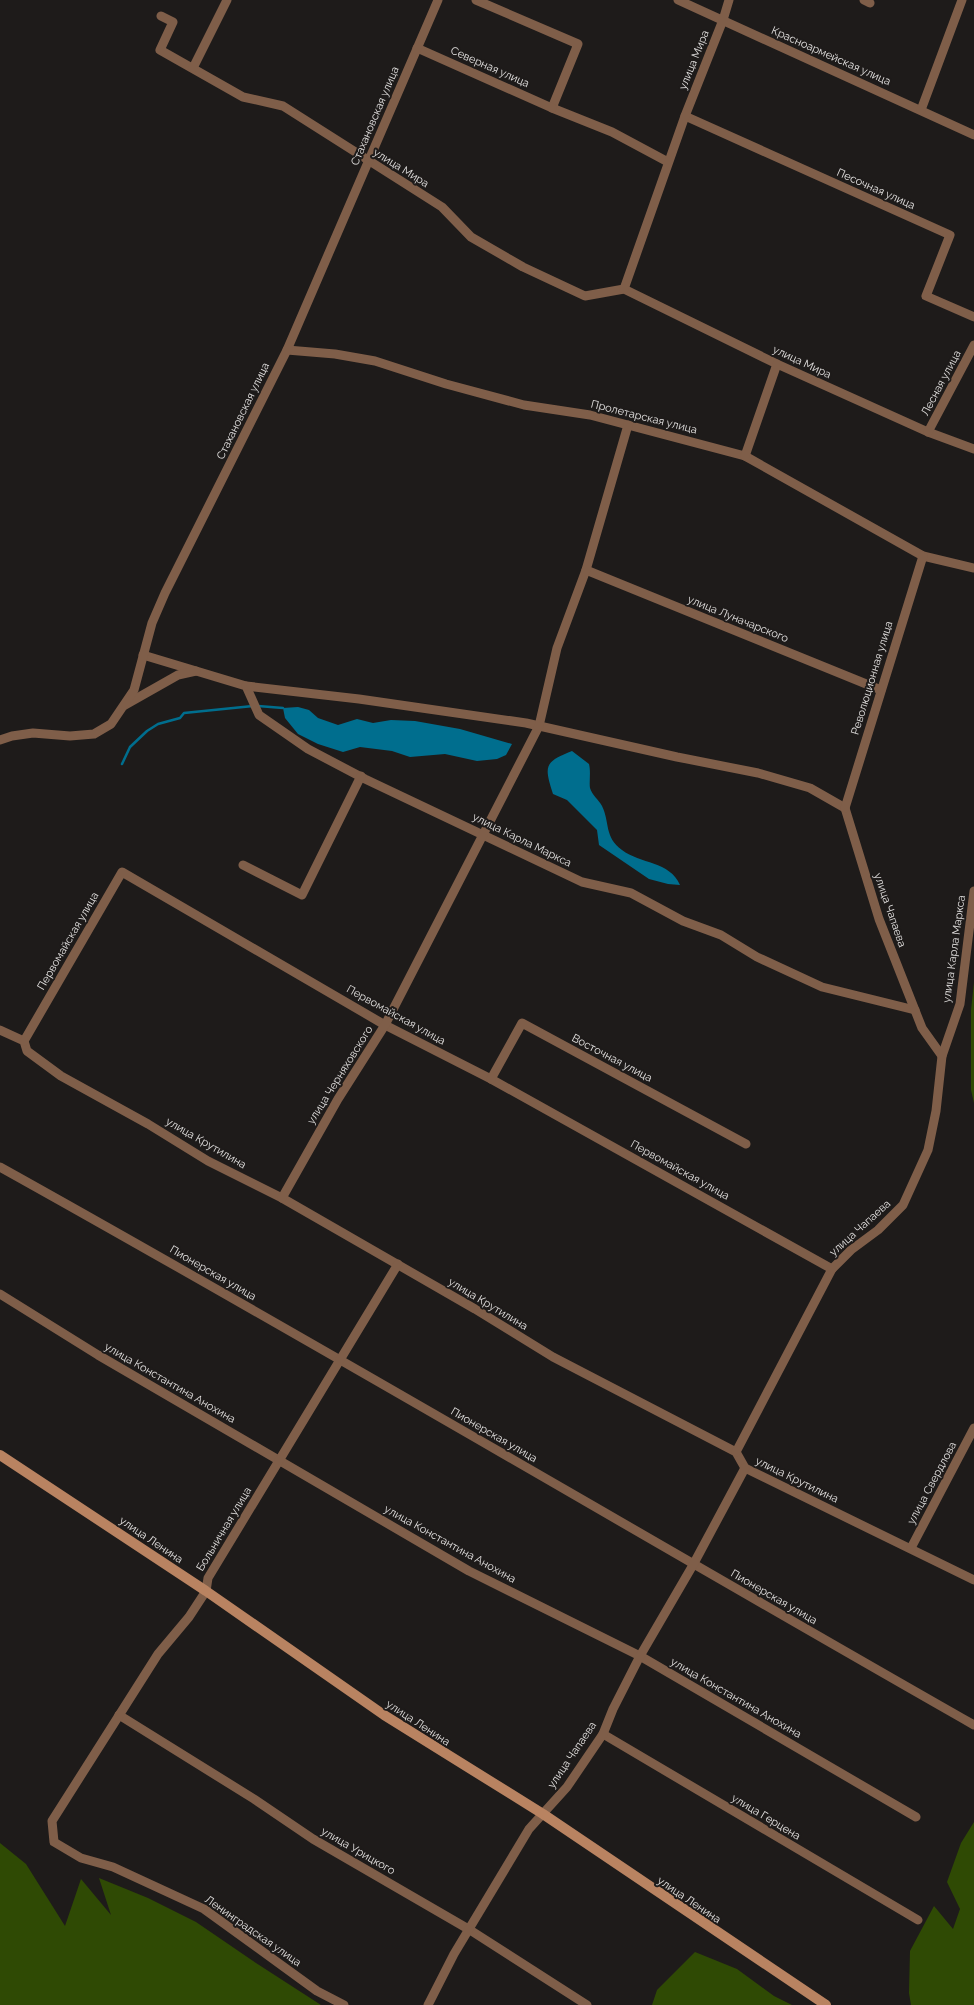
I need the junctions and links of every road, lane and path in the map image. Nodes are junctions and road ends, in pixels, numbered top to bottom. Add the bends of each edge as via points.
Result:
1 (228, 0) edge
2 (438, 0) edge
3 (476, 0) edge
4 (678, 0) edge
5 (729, 0) edge
6 (962, 0) edge
7 (161, 16) dead end
8 (723, 20) junction
9 (418, 48) junction
10 (193, 68) junction
11 (553, 106) junction
12 (921, 110) junction
13 (685, 116) junction
14 (974, 135) edge
15 (368, 162) junction
16 (668, 162) junction
17 (624, 289) junction
18 (974, 316) edge
19 (974, 345) edge
20 (287, 350) junction
21 (777, 364) junction
22 (628, 425) junction
23 (928, 432) junction
24 (974, 449) edge
25 (745, 456) junction
26 (922, 556) junction
27 (974, 568) edge
28 (586, 570) junction
29 (143, 655) junction
30 (197, 671) junction
31 (246, 686) junction
32 (881, 690) junction
33 (122, 707) junction
34 (539, 726) junction
35 (0, 740) edge
36 (360, 776) junction
37 (845, 808) junction
38 (482, 835) junction
39 (243, 864) dead end
40 (974, 891) edge
41 (915, 1010) junction
42 (386, 1025) junction
43 (0, 1030) edge
44 (24, 1041) junction
45 (942, 1056) junction
46 (491, 1079) junction
47 (746, 1144) dead end
48 (0, 1167) edge
49 (282, 1198) junction
50 (398, 1264) junction
51 (832, 1269) junction
52 (0, 1294) edge
53 (340, 1359) junction
54 (974, 1428) edge
55 (736, 1452) junction
56 (0, 1455) edge
57 (279, 1461) junction
58 (745, 1468) junction
59 (911, 1548) junction
60 (693, 1565) junction
61 (974, 1580) edge
62 (206, 1591) junction
63 (640, 1656) junction
64 (119, 1715) junction
65 (974, 1725) edge
66 (602, 1734) junction
67 (543, 1814) junction
68 (916, 1817) dead end
69 (52, 1821) joint
70 (918, 1920) dead end
71 (470, 1930) junction
72 (344, 2005) edge
73 (428, 2005) edge
74 (587, 2005) edge
75 (826, 2005) edge

1 - 10 street
2 - 9 street, Стахановская улица
3 - 11 street via 578,44
4 - 8 street, Красноармейская улица
5 - 8 street, улица Мира
6 - 12 street
7 - 10 street, улица Мира via 173,22 160,50
8 - 12 street, Красноармейская улица
8 - 13 street, улица Мира
9 - 11 street, Северная улица
9 - 15 street, Стахановская улица
10 - 15 street, улица Мира via 243,96 283,106
11 - 16 street, Северная улица via 612,132
12 - 14 street, Красноармейская улица
13 - 16 street, улица Мира
13 - 18 street, Песочная улица via 950,235 926,296
15 - 17 street, улица Мира via 442,207 471,237 523,267 585,296
15 - 20 street, Стахановская улица
16 - 17 street, улица Мира
17 - 21 street, улица Мира
19 - 23 street, Лесная улица
20 - 22 street, Пролетарская улица via 376,361 446,384 517,403 590,415
20 - 29 street, Стахановская улица via 165,593 152,623
21 - 23 street, улица Мира
21 - 25 street
22 - 25 street, Пролетарская улица
22 - 28 street
23 - 24 street, улица Мира
25 - 26 street, Пролетарская улица
26 - 27 street, Пролетарская улица
26 - 32 street, Революционная улица
28 - 32 street, улица Луначарского
28 - 34 street via 557,648
29 - 30 street
29 - 33 street, Стахановская улица via 134,690
30 - 31 street
30 - 33 street via 178,674
31 - 34 street via 359,699
31 - 36 street, улица Карла Маркса via 259,715 308,749
32 - 37 street, Революционная улица
33 - 35 street, Стахановская улица via 111,724 94,734 70,736 33,733
34 - 37 street via 758,772 810,788
34 - 38 street
36 - 38 street, улица Карла Маркса
36 - 39 street via 302,895
37 - 41 street, улица Чапаева via 879,919
38 - 41 street, улица Карла Маркса via 582,882 631,893 683,921 721,935 757,957 822,987
38 - 42 street, улица Черняховского
40 - 45 street, улица Карла Маркса via 960,1004
41 - 45 street, улица Чапаева via 922,1028
42 - 44 street, Первомайская улица via 122,872
42 - 46 street, Первомайская улица
42 - 49 street, улица Черняховского via 338,1099
43 - 44 street
44 - 49 street, улица Крутилина via 27,1051 61,1076 208,1161
45 - 51 street, улица Чапаева via 936,1111 928,1150 903,1205
46 - 47 street, Восточная улица via 522,1023
46 - 51 street, Первомайская улица
48 - 53 street, Пионерская улица
49 - 50 street, улица Крутилина
50 - 53 street, Больничная улица
50 - 55 street, улица Крутилина via 553,1357
51 - 55 street, улица Чапаева
52 - 57 street, улица Константина Анохина
53 - 57 street, Больничная улица
53 - 60 street, Пионерская улица
54 - 59 street, улица Свердлова
55 - 58 street, улица Крутилина
56 - 62 main road, улица Ленина
57 - 62 street, Больничная улица via 208,1578
57 - 63 street, улица Константина Анохина via 468,1571
58 - 59 street, улица Крутилина
58 - 60 street, улица Чапаева
59 - 61 street, улица Крутилина
60 - 63 street, улица Чапаева
60 - 65 street, Пионерская улица
62 - 64 street, Больничная улица via 189,1617 158,1654
62 - 67 main road, улица Ленина via 384,1715
63 - 66 street, улица Чапаева
63 - 68 street, улица Константина Анохина
64 - 69 street, Больничная улица
64 - 71 street, улица Урицкого via 313,1839
66 - 67 street, улица Чапаева via 567,1787
66 - 70 street, улица Герцена
67 - 71 street, улица Чапаева via 529,1829
67 - 75 main road, улица Ленина
69 - 72 street, Ленинградская улица via 54,1842 81,1858 113,1867 204,1909 317,1991
71 - 73 street, улица Чапаева via 454,1954
71 - 74 street, улица Урицкого

